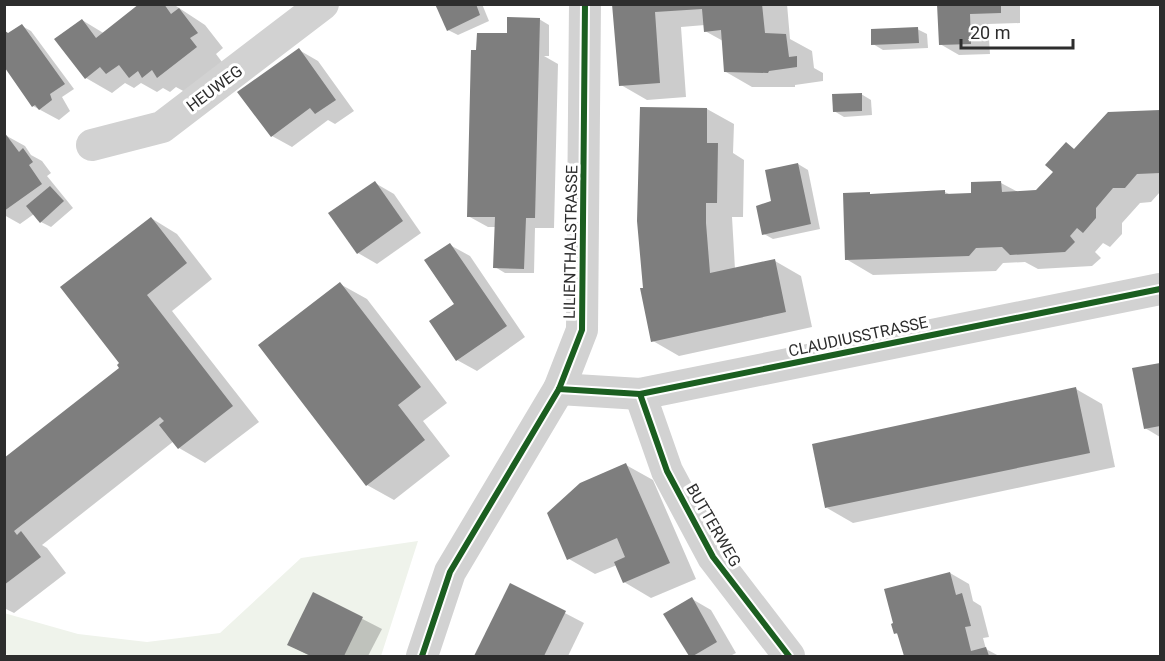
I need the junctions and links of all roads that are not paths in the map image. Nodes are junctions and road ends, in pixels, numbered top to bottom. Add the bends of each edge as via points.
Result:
1 (323, 4) edge
2 (585, 4) edge
3 (92, 145) dead end
4 (1161, 289) edge
5 (559, 389) junction
6 (640, 394) junction
7 (422, 657) edge
8 (789, 657) edge

1 - 3 street, HEUWEG via 162,127
2 - 5 street, LILIENTHALSTRASSE via 582,330
4 - 6 street, CLAUDIUSSTRASSE
5 - 6 street, CLAUDIUSSTRASSE
5 - 7 street, LILIENTHALSTRASSE via 450,572
6 - 8 street, BUTTERWEG via 667,471 713,557

